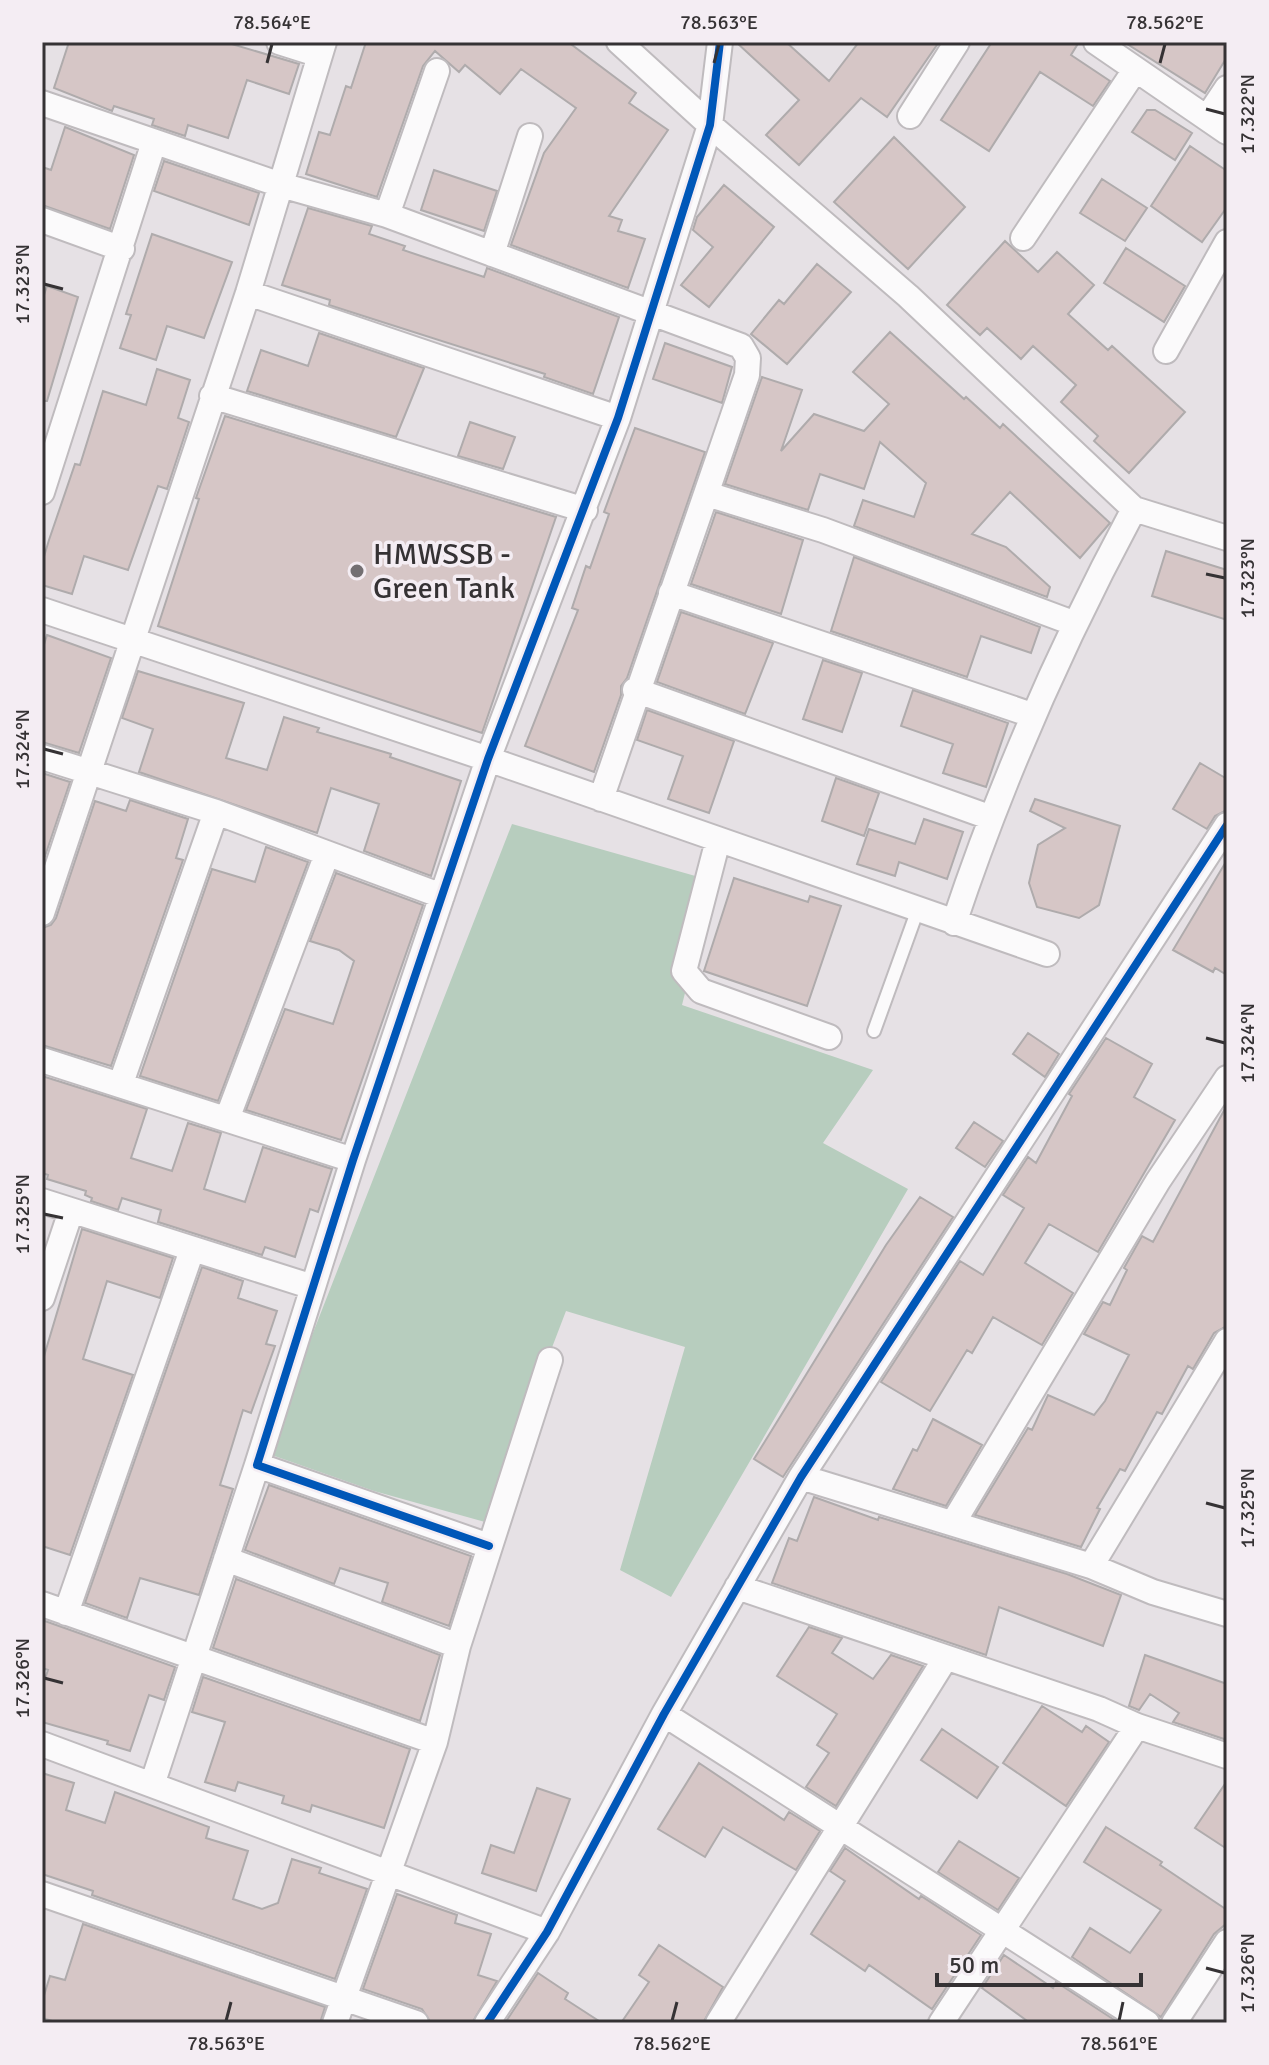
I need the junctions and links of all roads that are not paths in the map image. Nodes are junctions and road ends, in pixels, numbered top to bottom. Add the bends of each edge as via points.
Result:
1 (279, 42) edge
2 (619, 42) edge
3 (720, 42) edge
4 (957, 42) edge
5 (1096, 42) edge
6 (322, 49) edge
7 (1135, 70) junction
8 (437, 71) dead end
9 (1227, 88) edge
10 (42, 103) edge
11 (910, 116) dead end
12 (710, 125) junction
13 (1217, 125) edge
14 (530, 136) dead end
15 (154, 142) junction
16 (281, 185) junction
17 (387, 215) junction
18 (42, 220) edge
19 (1023, 238) dead end
20 (1227, 242) edge
21 (122, 249) junction
22 (492, 254) junction
23 (248, 293) junction
24 (650, 312) junction
25 (1166, 351) dead end
26 (212, 396) junction
27 (618, 418) junction
28 (43, 488) edge
29 (707, 494) junction
30 (1134, 509) junction
31 (585, 510) junction
32 (1227, 538) edge
33 (671, 593) junction
34 (42, 610) edge
35 (1073, 623) junction
36 (135, 641) junction
37 (635, 690) junction
38 (1032, 715) junction
39 (42, 757) edge
40 (488, 759) junction
41 (87, 773) junction
42 (601, 799) junction
43 (216, 812) junction
44 (989, 817) junction
45 (1227, 825) edge
46 (718, 840) junction
47 (327, 854) junction
48 (442, 896) junction
49 (918, 909) junction
50 (42, 913) edge
51 (954, 923) junction
52 (1047, 954) dead end
53 (874, 1031) dead end
54 (829, 1037) dead end
55 (42, 1060) edge
56 (1227, 1078) edge
57 (121, 1083) junction
58 (227, 1119) junction
59 (353, 1160) junction
60 (42, 1201) edge
61 (71, 1211) junction
62 (192, 1250) junction
63 (313, 1287) junction
64 (42, 1298) edge
65 (1227, 1341) edge
66 (550, 1360) dead end
67 (257, 1465) junction
68 (801, 1477) junction
69 (953, 1523) junction
70 (489, 1546) junction
71 (226, 1559) junction
72 (1091, 1566) junction
73 (737, 1587) junction
74 (42, 1604) edge
75 (66, 1613) junction
76 (1227, 1614) edge
77 (458, 1646) junction
78 (193, 1658) junction
79 (945, 1659) junction
80 (664, 1714) junction
81 (1137, 1726) junction
82 (435, 1742) junction
83 (42, 1744) edge
84 (1227, 1756) edge
85 (153, 1782) junction
86 (841, 1827) junction
87 (388, 1873) junction
88 (42, 1894) edge
89 (1001, 1929) junction
90 (547, 1932) junction
91 (1227, 1942) edge
92 (345, 1996) junction
93 (335, 2023) edge
94 (416, 2023) edge
95 (487, 2023) edge
96 (718, 2023) edge
97 (941, 2023) edge
98 (1147, 2023) edge
99 (1174, 2023) edge

1 - 6 street
2 - 12 street
3 - 12 street
4 - 11 street
5 - 7 street
6 - 16 street
7 - 13 street
7 - 19 street
8 - 17 street
9 - 13 street
10 - 15 street
12 - 24 street
12 - 30 street via 908,296
14 - 22 street
15 - 16 street
15 - 21 street
16 - 17 street
16 - 23 street
17 - 22 street
18 - 21 street
20 - 25 street
21 - 28 street
22 - 24 street
23 - 26 street
23 - 27 street
24 - 27 street
24 - 29 street via 741,346 748,358
26 - 31 street
26 - 36 street
27 - 31 street
29 - 33 street
29 - 35 street via 823,530
30 - 32 street
30 - 35 street
31 - 40 street
33 - 37 street
33 - 38 street
34 - 36 street
35 - 38 street
36 - 40 street
36 - 41 street
37 - 42 street
37 - 44 street
38 - 44 street
39 - 41 street
40 - 42 street
40 - 48 street
41 - 43 street
41 - 50 street
42 - 46 street
43 - 47 street
43 - 57 street
44 - 51 street
45 - 68 street
46 - 49 street
46 - 54 street via 684,971 701,991
47 - 48 street
47 - 58 street
48 - 59 street
49 - 51 street
49 - 53 lane
51 - 52 street
55 - 57 street
56 - 69 street via 1158,1181
57 - 58 street
58 - 59 street
59 - 63 street
60 - 61 street
61 - 62 street
61 - 64 street
62 - 63 street
62 - 75 street
63 - 67 street
65 - 72 street
66 - 70 street
67 - 70 street
67 - 71 street
68 - 69 street
68 - 73 street
69 - 72 street
70 - 77 street
71 - 77 street
71 - 78 street
72 - 76 street
73 - 79 street
73 - 80 street
74 - 75 street
75 - 78 street
77 - 82 street
78 - 82 street
78 - 85 street
79 - 81 street
79 - 86 street
80 - 86 street
80 - 90 street
81 - 84 street
81 - 89 street
82 - 87 street
83 - 85 street
85 - 87 street
86 - 89 street
86 - 96 street
87 - 90 street
87 - 92 street
88 - 92 street
89 - 97 street
89 - 98 street
90 - 95 street
91 - 99 street
92 - 93 street
92 - 94 street

